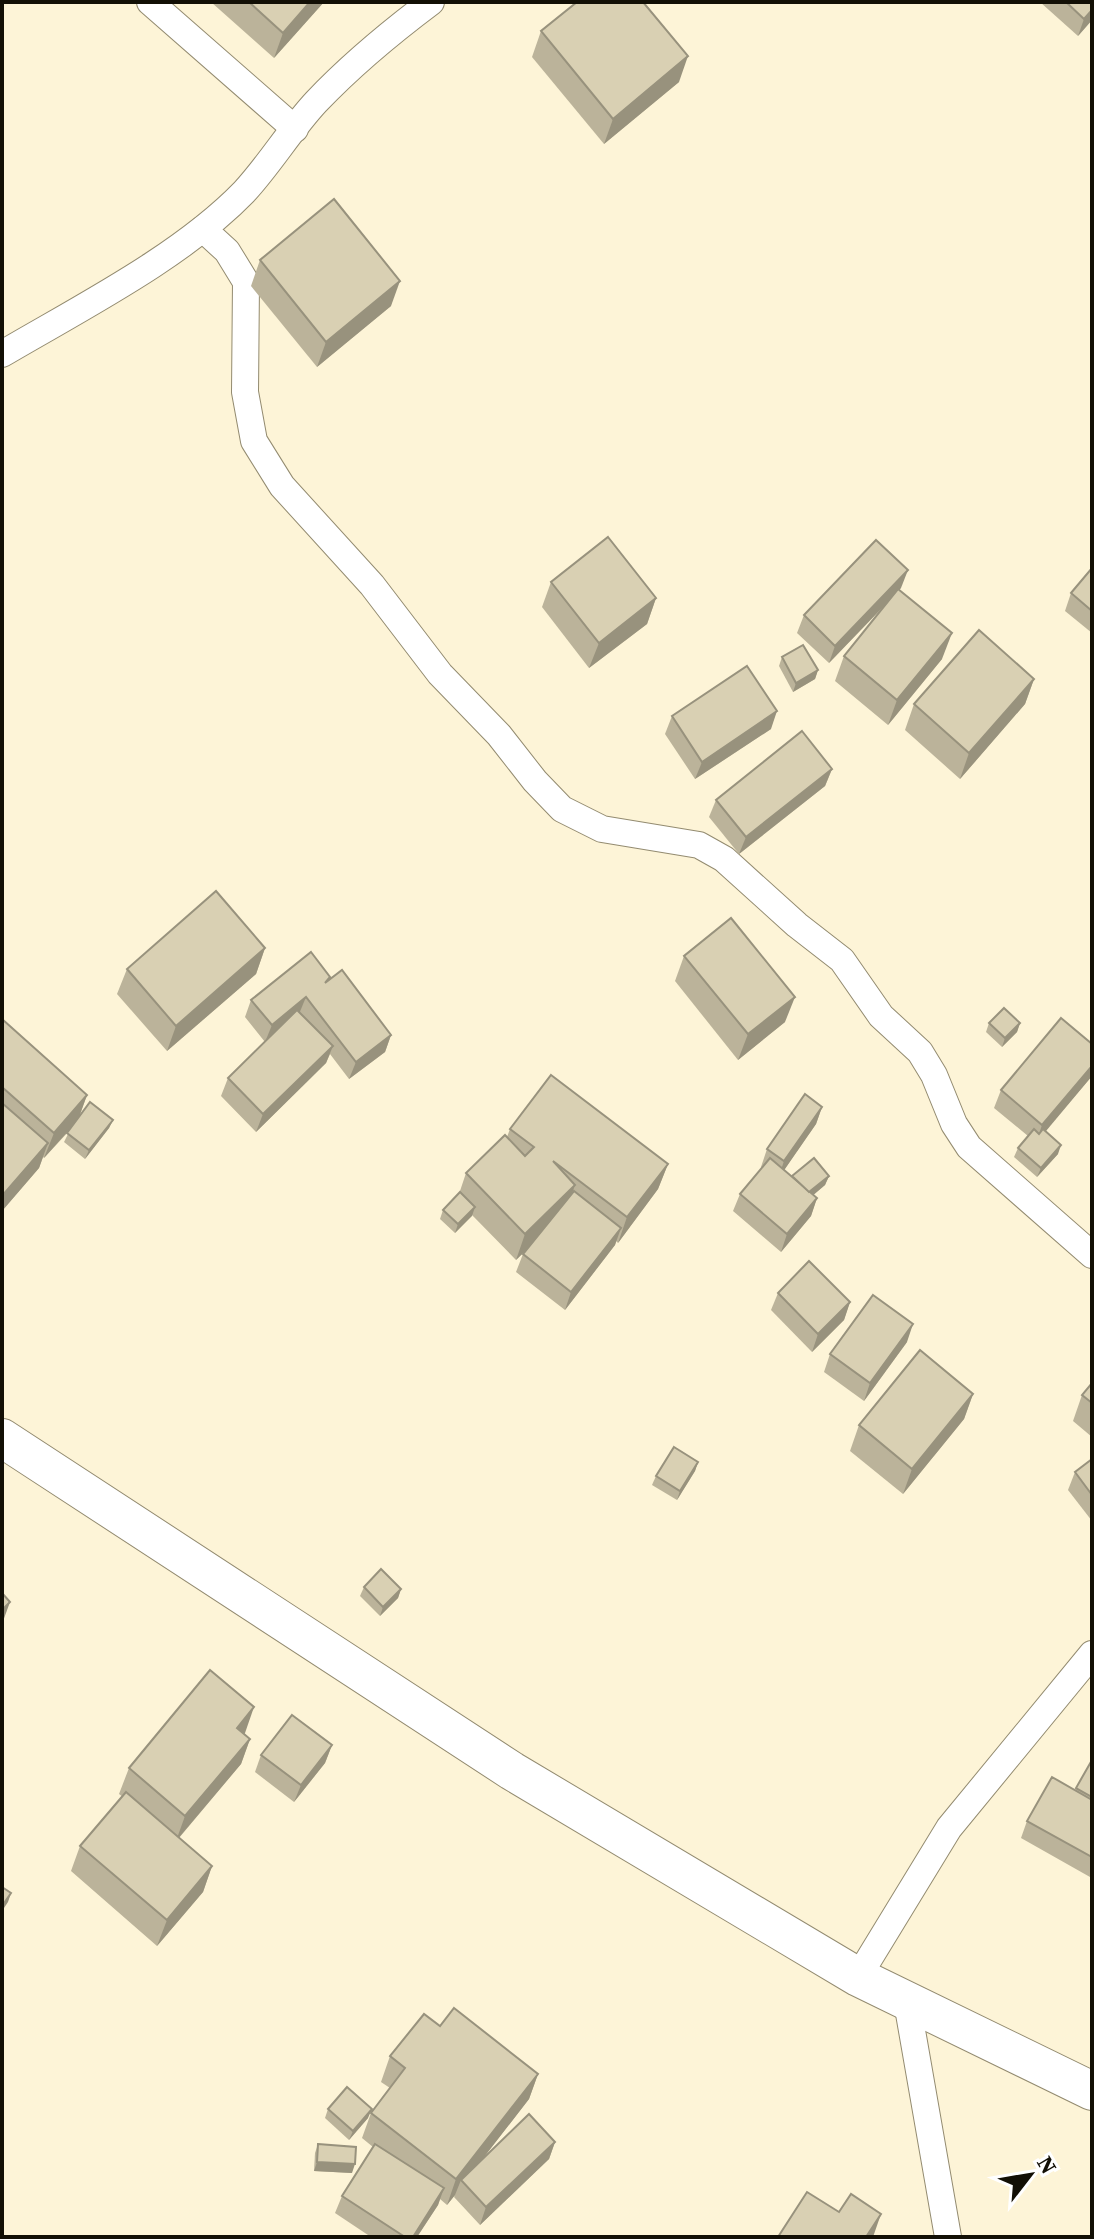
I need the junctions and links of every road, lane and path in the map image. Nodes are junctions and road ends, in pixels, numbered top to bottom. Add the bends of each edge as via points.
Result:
1 (150, 2) edge
2 (431, 2) edge
3 (411, 11) edge
4 (295, 129) junction
5 (203, 229) junction
6 (2, 354) edge
7 (1092, 1255) edge
8 (2, 1438) edge
9 (1092, 1654) edge
10 (858, 1977) junction
11 (907, 2002) junction
12 (1092, 2091) edge
13 (948, 2237) edge

1 - 4 street
2 - 3 street
3 - 4 street
4 - 5 street via 244,191
5 - 6 street
5 - 7 street via 227,251 246,282 245,392 254,441 282,486 372,585 440,674 562,809 602,829 699,845 724,859 842,960 881,1016 920,1052 969,1147
8 - 10 street via 512,1771
9 - 10 street via 949,1828
10 - 11 street
11 - 12 street
11 - 13 street

